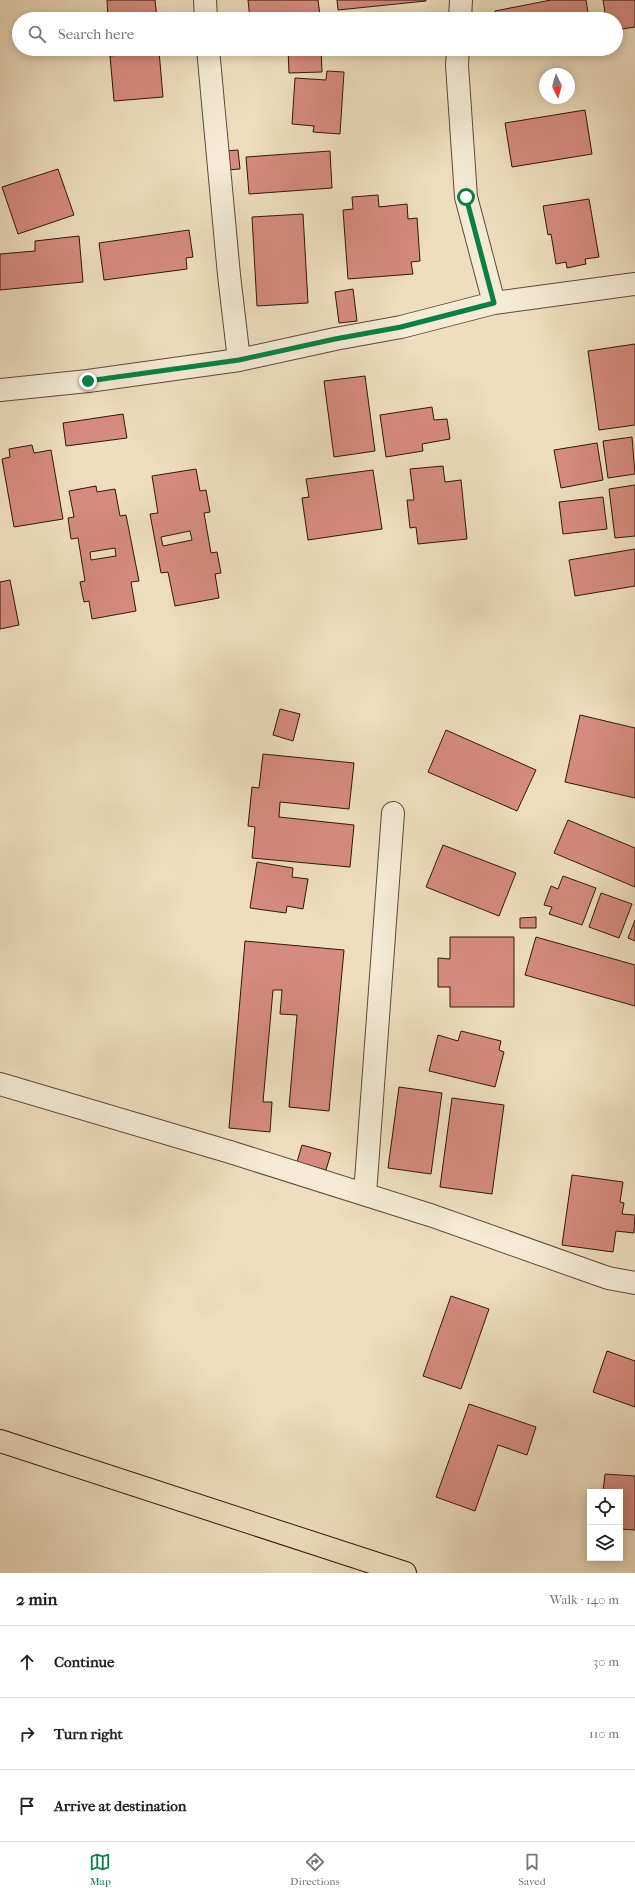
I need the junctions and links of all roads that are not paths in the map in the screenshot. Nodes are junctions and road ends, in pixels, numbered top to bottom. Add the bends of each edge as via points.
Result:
1 (205, 0) edge
2 (461, 0) edge
3 (206, 12) edge
4 (460, 12) edge
5 (209, 56) edge
6 (458, 56) edge
7 (635, 284) edge
8 (494, 303) junction
9 (239, 360) junction
10 (0, 390) edge
11 (393, 813) dead end
12 (0, 1084) edge
13 (365, 1194) junction
14 (635, 1283) edge
15 (0, 1441) edge
16 (405, 1573) edge

1 - 3 street
2 - 4 street
5 - 9 street
6 - 8 street via 466,197
7 - 8 street
8 - 9 street via 401,327
9 - 10 street via 88,381
11 - 13 street
12 - 13 street
13 - 14 street via 608,1278
15 - 16 main road

